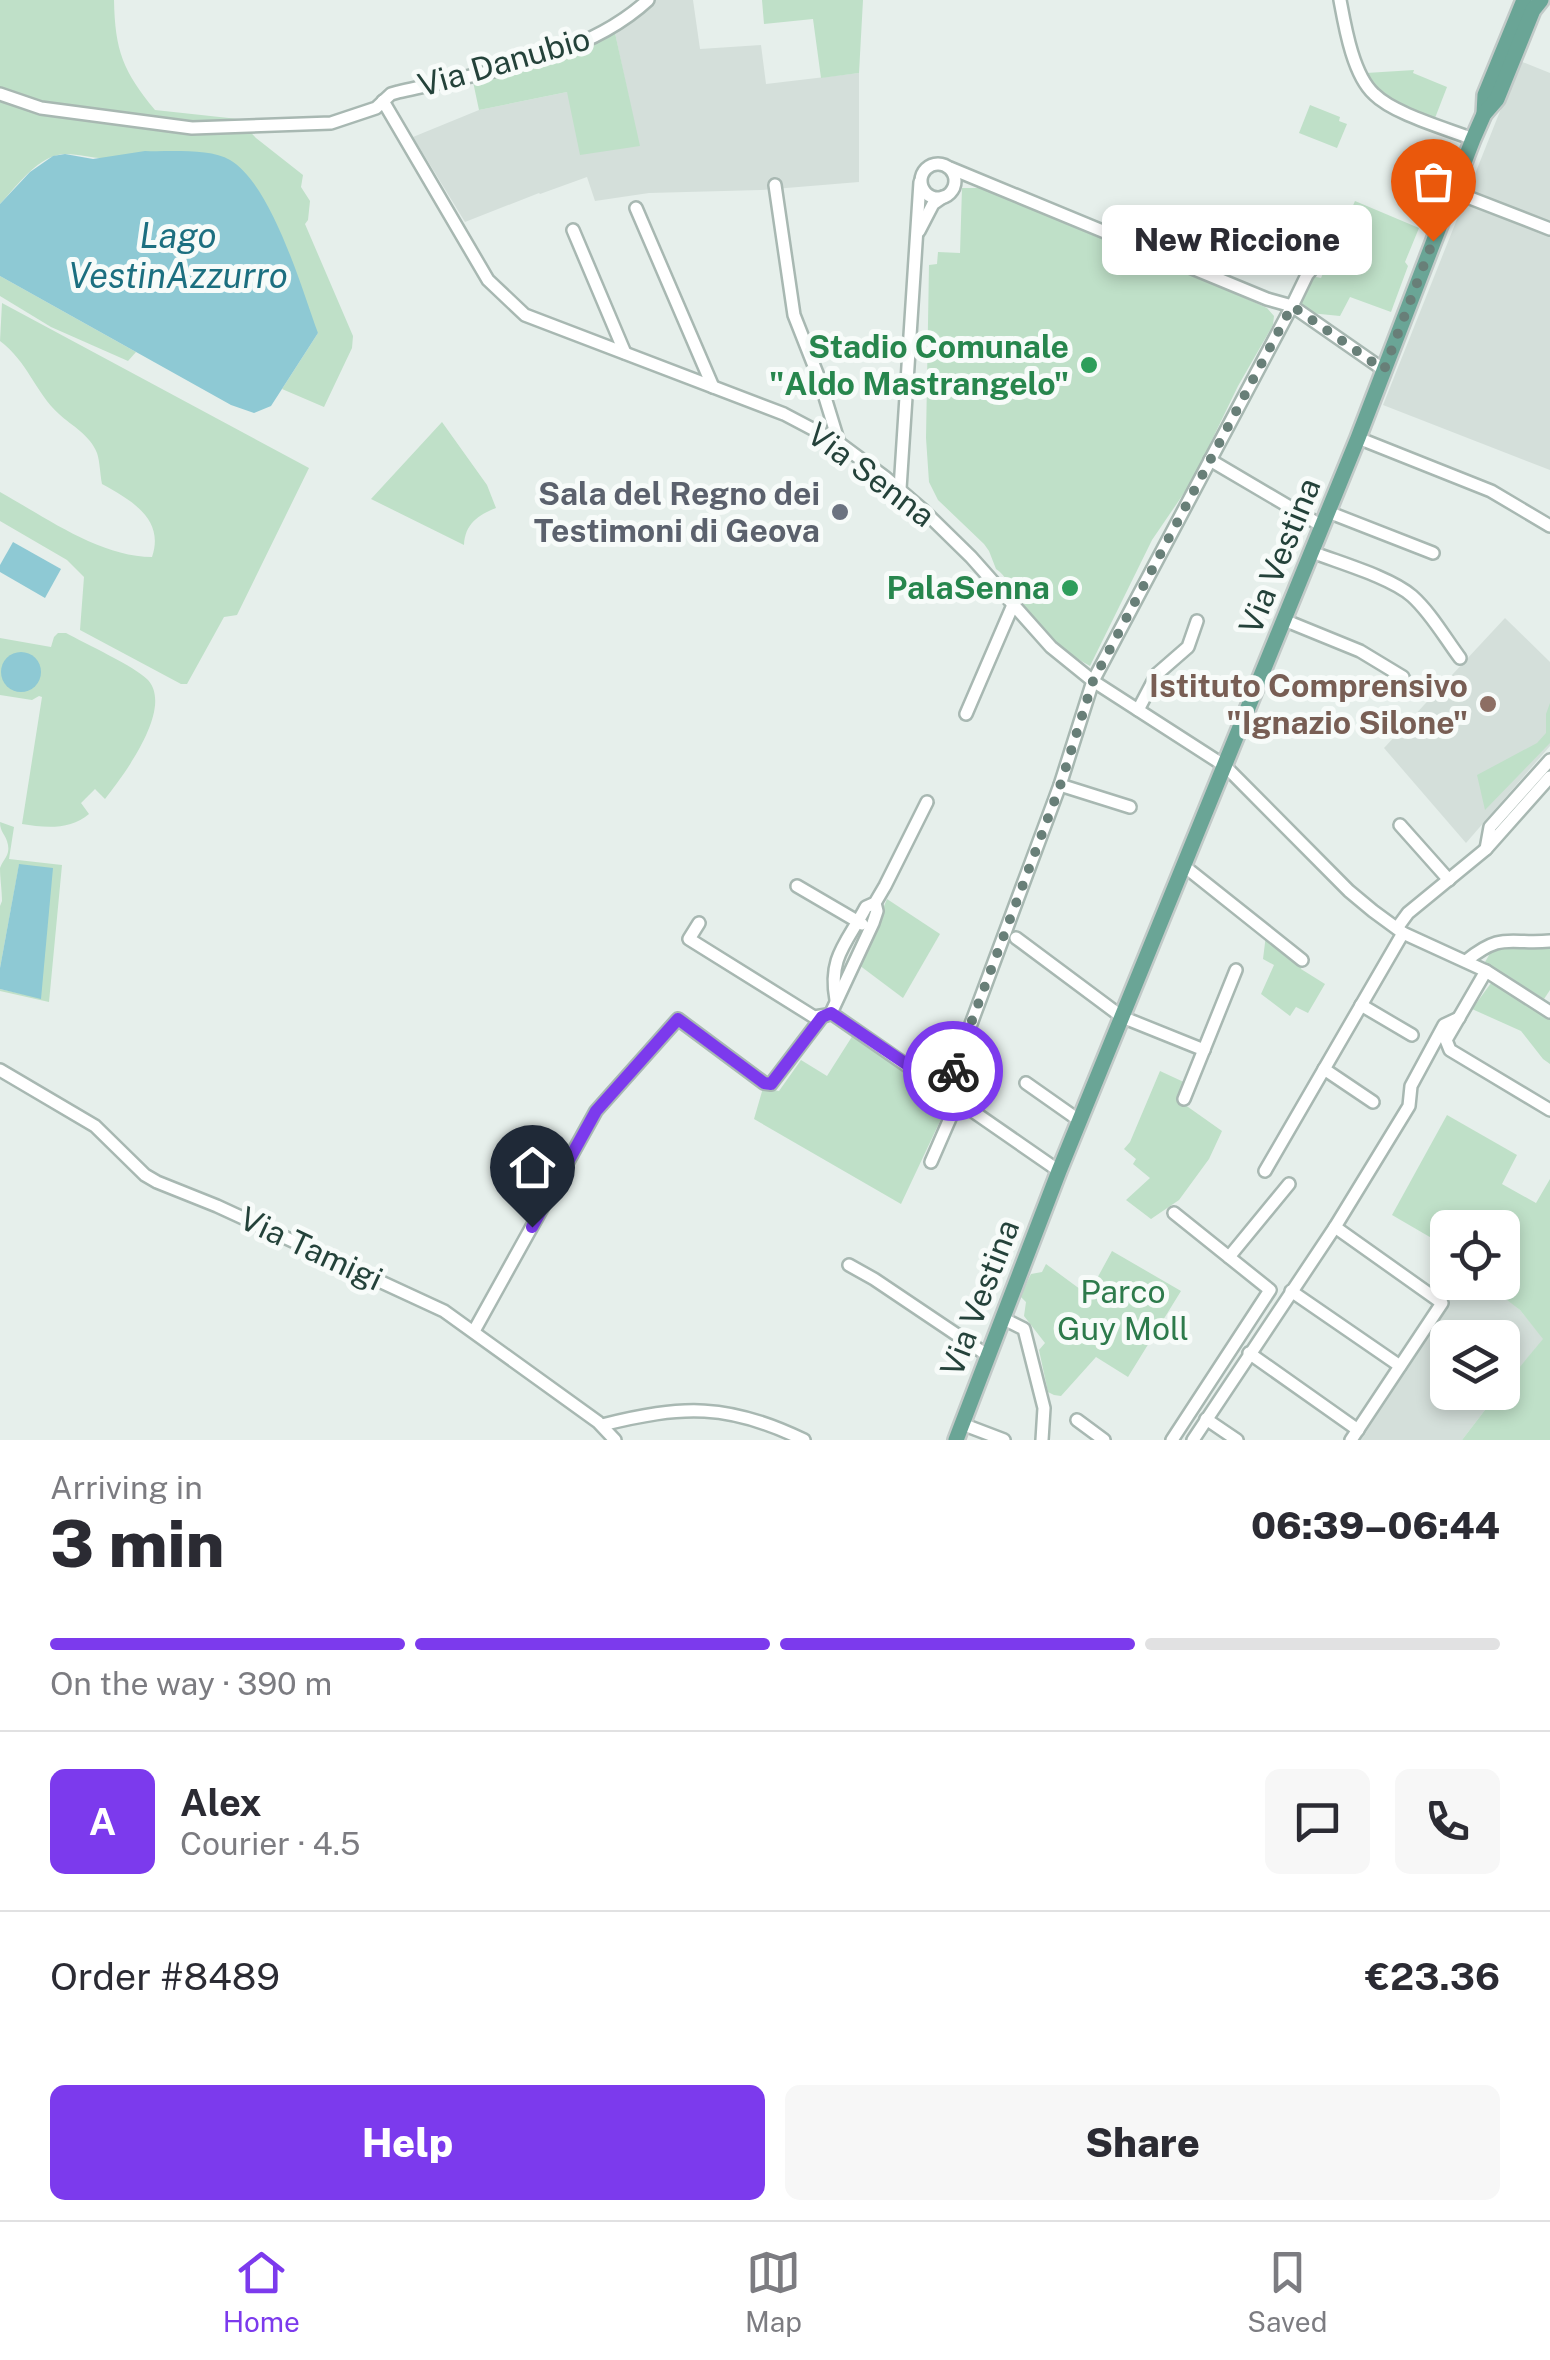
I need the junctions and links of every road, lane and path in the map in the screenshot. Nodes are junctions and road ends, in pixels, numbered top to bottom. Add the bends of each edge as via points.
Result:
1 (648, 0) edge
2 (1340, 0) edge
3 (1524, 0) edge
4 (1541, 0) edge
5 (0, 94) edge
6 (383, 101) junction
7 (1484, 114) junction
8 (1473, 139) junction
9 (950, 168) junction
10 (983, 181) junction
11 (920, 182) junction
12 (955, 184) junction
13 (774, 185) dead end
14 (1452, 192) junction
15 (943, 197) junction
16 (636, 208) dead end
17 (1550, 229) edge
18 (573, 230) dead end
19 (917, 234) junction
20 (1335, 241) dead end
21 (1292, 306) junction
22 (624, 353) junction
23 (1384, 370) junction
24 (713, 387) junction
25 (1358, 438) junction
26 (839, 443) junction
27 (1210, 460) junction
28 (900, 489) junction
29 (1325, 519) junction
30 (1550, 526) edge
31 (1312, 552) junction
32 (1434, 553) dead end
33 (1013, 605) junction
34 (1284, 620) junction
35 (1198, 621) dead end
36 (1460, 658) dead end
37 (1403, 677) dead end
38 (1093, 681) junction
39 (1138, 710) junction
40 (966, 714) dead end
41 (1550, 760) edge
42 (1226, 766) junction
43 (1550, 777) edge
44 (1060, 786) junction
45 (927, 802) dead end
46 (1130, 807) dead end
47 (1400, 826) dead end
48 (1486, 849) junction
49 (1184, 866) junction
50 (1449, 880) junction
51 (797, 886) dead end
52 (875, 903) junction
53 (699, 922) dead end
54 (858, 922) junction
55 (870, 929) junction
56 (1400, 931) junction
57 (1016, 938) dead end
58 (1550, 941) edge
59 (1302, 960) dead end
60 (1466, 961) junction
61 (1236, 970) dead end
62 (1486, 971) junction
63 (1362, 1005) junction
64 (830, 1010) junction
65 (1550, 1012) edge
66 (1122, 1017) junction
67 (1459, 1018) junction
68 (1412, 1035) dead end
69 (1204, 1050) junction
70 (1324, 1069) junction
71 (0, 1070) edge
72 (1026, 1084) dead end
73 (946, 1091) junction
74 (1184, 1099) dead end
75 (958, 1100) junction
76 (1374, 1102) dead end
77 (1550, 1110) edge
78 (1080, 1121) junction
79 (931, 1162) dead end
80 (1265, 1170) dead end
81 (1059, 1171) junction
82 (1289, 1184) dead end
83 (1174, 1214) dead end
84 (1335, 1227) junction
85 (1229, 1257) junction
86 (849, 1265) dead end
87 (1291, 1291) junction
88 (1002, 1318) junction
89 (474, 1331) junction
90 (1249, 1353) junction
91 (987, 1355) junction
92 (1398, 1366) junction
93 (1206, 1418) junction
94 (1077, 1420) dead end
95 (962, 1424) junction
96 (602, 1425) junction
97 (1355, 1433) edge
98 (616, 1440) edge
99 (804, 1440) edge
100 (956, 1440) edge
101 (1004, 1440) edge
102 (1042, 1440) edge
103 (1104, 1440) edge
104 (1172, 1440) edge
105 (1192, 1440) edge
106 (1237, 1440) edge

1 - 6 street, Via Danubio via 579,45
2 - 8 street via 1370,92
3 - 7 main road, Via Vestina
4 - 7 main road, Via Vestina
5 - 6 street, Via Danubio via 41,108 192,128 331,123
6 - 22 street, Via Senna via 488,280 525,315
7 - 8 main road, Via Vestina
8 - 14 main road, Via Vestina
9 - 10 street
9 - 11 street via 928,166
9 - 12 street
10 - 12 street
10 - 21 street
11 - 15 street via 928,195
11 - 19 street
12 - 15 street
13 - 26 street via 794,315
14 - 17 street
14 - 23 main road, Via Vestina
15 - 19 street
16 - 24 street
18 - 22 street
19 - 28 street
20 - 21 street
21 - 23 street
21 - 27 street
22 - 24 street, Via Senna
23 - 25 main road, Via Vestina
24 - 26 street, Via Senna
25 - 29 main road, Via Vestina
25 - 30 street via 1491,491
26 - 28 street, Via Senna
27 - 29 street
27 - 38 street
28 - 33 street, Via Senna
29 - 31 main road, Via Vestina
29 - 32 street
31 - 34 main road, Via Vestina
31 - 36 street via 1408,592
33 - 38 street, Via Senna
33 - 40 street
34 - 37 street
34 - 42 main road, Via Vestina
35 - 39 street via 1188,646 1158,674
38 - 39 street, Via Senna
38 - 44 street
39 - 42 street, Via Senna
41 - 48 street via 1490,827
42 - 49 main road, Via Vestina
42 - 56 street, Via Senna via 1356,897
43 - 48 street
44 - 46 street
44 - 73 street
45 - 52 street
47 - 50 street
48 - 50 street
49 - 59 street
49 - 66 main road, Via Vestina
50 - 56 street via 1408,914
51 - 54 street
52 - 54 street
52 - 55 street
53 - 64 street via 688,939 814,1017
54 - 55 street
54 - 64 street via 836,959
55 - 64 street
56 - 60 street, Via Senna
56 - 63 street
57 - 66 street
58 - 60 street via 1497,942
60 - 62 street, Via Senna
61 - 69 street
62 - 65 street, Via Senna
62 - 67 street
63 - 68 street
63 - 70 street
64 - 73 street
64 - 89 street via 771,1084 678,1019 596,1111
66 - 69 street
66 - 78 main road, Via Vestina
67 - 77 street via 1446,1040 1450,1050
67 - 84 street via 1444,1024 1411,1086 1409,1106
69 - 74 street
70 - 76 street
70 - 80 street
71 - 89 street, Via Tamigi via 95,1126 156,1182 425,1301
72 - 78 street
73 - 75 street
75 - 79 street
75 - 81 street
78 - 81 main road, Via Vestina
81 - 88 main road, Via Vestina
82 - 85 street
83 - 85 street
84 - 87 street
84 - 92 street via 1440,1305
85 - 104 street via 1270,1290
86 - 91 street
87 - 90 street
87 - 92 street
88 - 91 main road, Via Vestina
88 - 102 street via 1024,1329 1044,1408
89 - 96 street, Via Tamigi
90 - 93 street
90 - 97 street
91 - 95 main road, Via Vestina
92 - 97 street
93 - 105 street
93 - 106 street
94 - 103 street
95 - 100 main road, Via Vestina
95 - 101 street
96 - 98 street, Via Tamigi
96 - 99 street via 714,1410

